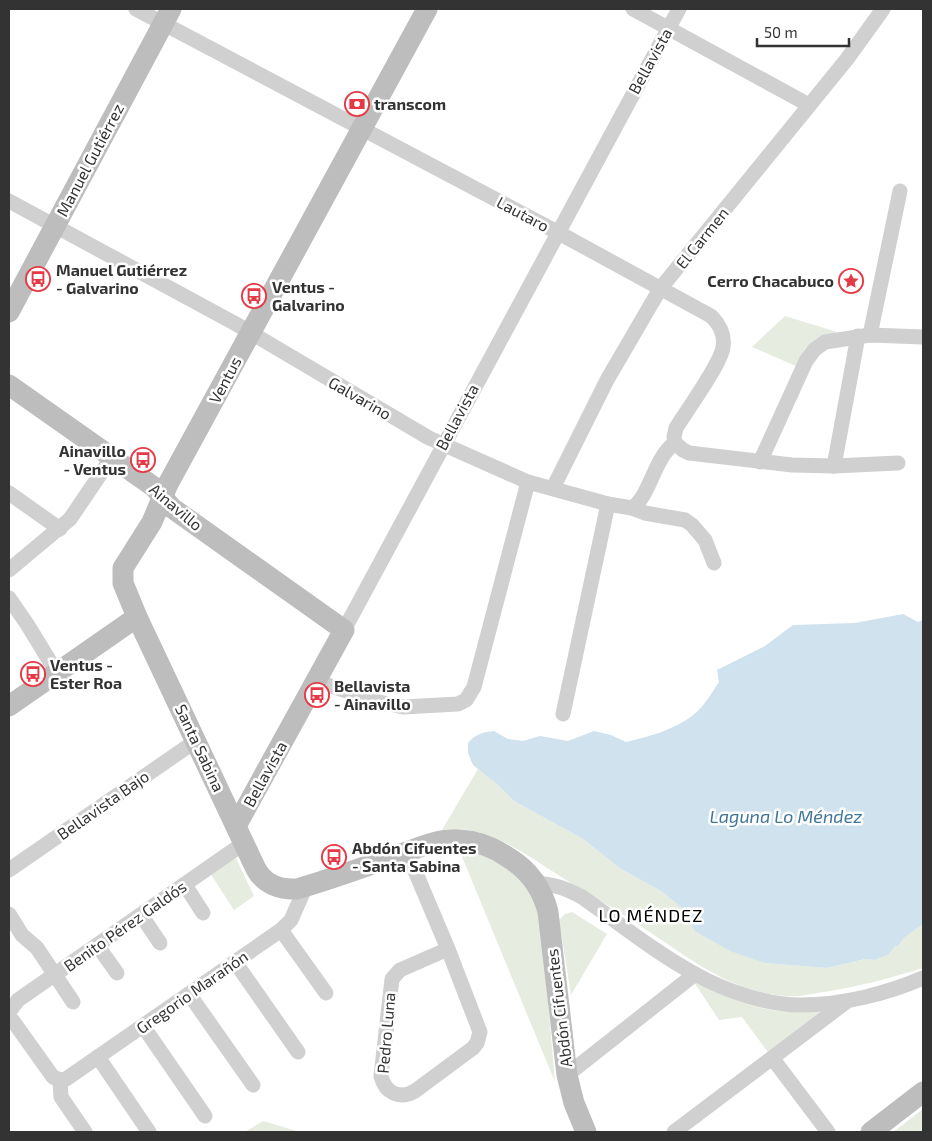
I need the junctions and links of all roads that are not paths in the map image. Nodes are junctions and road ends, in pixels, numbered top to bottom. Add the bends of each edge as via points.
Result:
1 (136, 9) edge
2 (426, 9) edge
3 (633, 9) edge
4 (679, 9) edge
5 (884, 9) edge
6 (167, 16) edge
7 (668, 28) junction
8 (809, 105) junction
9 (362, 128) junction
10 (900, 191) dead end
11 (9, 201) edge
12 (55, 226) junction
13 (557, 232) junction
14 (660, 289) junction
15 (9, 312) edge
16 (250, 333) junction
17 (864, 336) junction
18 (923, 336) edge
19 (9, 385) edge
20 (443, 443) junction
21 (675, 443) junction
22 (112, 457) junction
23 (760, 462) junction
24 (898, 463) dead end
25 (834, 466) junction
26 (528, 482) junction
27 (553, 488) junction
28 (9, 493) edge
29 (162, 497) junction
30 (608, 504) junction
31 (632, 508) junction
32 (60, 529) junction
33 (714, 563) dead end
34 (9, 570) edge
35 (9, 598) edge
36 (137, 617) junction
37 (344, 630) junction
38 (57, 673) junction
39 (316, 681) junction
40 (9, 706) edge
41 (563, 714) dead end
42 (197, 740) junction
43 (240, 835) junction
44 (407, 852) junction
45 (9, 870) edge
46 (537, 883) junction
47 (185, 885) junction
48 (306, 886) junction
49 (203, 913) dead end
50 (9, 914) edge
51 (141, 915) junction
52 (281, 930) junction
53 (160, 943) dead end
54 (97, 945) junction
55 (448, 949) junction
56 (235, 962) junction
57 (117, 973) dead end
58 (695, 974) junction
59 (55, 975) junction
60 (923, 978) edge
61 (326, 993) dead end
62 (189, 994) junction
63 (849, 1000) junction
64 (73, 1002) dead end
65 (9, 1012) edge
66 (9, 1018) edge
67 (143, 1026) junction
68 (298, 1052) dead end
69 (98, 1057) junction
70 (773, 1059) junction
71 (567, 1075) junction
72 (60, 1080) junction
73 (253, 1085) dead end
74 (923, 1092) edge
75 (205, 1116) dead end
76 (85, 1132) edge
77 (149, 1132) edge
78 (586, 1132) edge
79 (674, 1132) edge
80 (828, 1132) edge
81 (871, 1132) edge

1 - 6 street, Lautaro
2 - 9 street, Ventus
3 - 7 street
4 - 7 street, Bellavista
5 - 8 street, El Carmen
6 - 9 street, Lautaro
6 - 12 street, Manuel Gutiérrez
7 - 8 street
7 - 13 street, Bellavista
8 - 14 street, El Carmen
9 - 13 street, Lautaro
9 - 16 street, Ventus
10 - 17 street
11 - 12 street, Galvarino
12 - 15 street, Manuel Gutiérrez
12 - 16 street, Galvarino
13 - 14 street, Lautaro
13 - 20 street, Bellavista
14 - 21 street, Lautaro via 711,316 720,327 724,340 720,358 676,428
14 - 27 street, El Carmen via 603,388
16 - 20 street, Galvarino via 429,438
16 - 29 street, Ventus
17 - 18 street
17 - 23 street via 825,342 814,350
17 - 25 street
19 - 22 street, Ainavillo
20 - 26 street, Galvarino
20 - 37 street, Bellavista
21 - 23 street via 689,453
21 - 31 street, Lautaro via 664,452 639,502
22 - 29 street, Ainavillo via 154,487
22 - 32 street via 77,510
23 - 25 street
24 - 25 street
26 - 27 street, Galvarino
26 - 39 street via 474,687 466,700 453,706 396,706
27 - 30 street, Galvarino
28 - 32 street
29 - 36 street, Ventus via 150,526 123,568 123,583
29 - 37 street, Ainavillo via 172,508
30 - 31 street, Galvarino
30 - 41 street
31 - 33 street, Galvarino via 684,520 692,525 705,540
32 - 34 street
35 - 38 street
36 - 38 street
36 - 42 street, Santa Sabina
37 - 39 street, Bellavista
38 - 40 street
39 - 43 street, Bellavista
42 - 43 street, Santa Sabina
42 - 45 street, Bellavista Bajo
43 - 47 street, Benito Pérez Galdós
43 - 48 street, Santa Sabina via 258,873 266,881 285,889
44 - 46 street, Santa Sabina via 440,841 471,841 504,854
44 - 48 street, Santa Sabina
44 - 55 street, Pedro Luna
46 - 58 street via 567,889 582,897
46 - 71 street, Abdón Cifuentes via 548,912
47 - 49 street
47 - 51 street, Benito Pérez Galdós
48 - 52 street, Gregorio Marañón via 291,920
50 - 59 street
51 - 53 street
51 - 54 street, Benito Pérez Galdós
52 - 56 street, Gregorio Marañón
52 - 61 street
54 - 57 street
54 - 59 street, Benito Pérez Galdós
55 - 55 street, Pedro Luna via 480,1027 480,1038 473,1048 415,1091 397,1095 388,1089 381,1076 392,979 400,970
56 - 62 street, Gregorio Marañón
56 - 68 street
58 - 63 street via 736,992 776,1002 800,1005
58 - 71 street
59 - 64 street
59 - 65 street, Benito Pérez Galdós via 18,1000
60 - 63 street
62 - 67 street, Gregorio Marañón
62 - 73 street
63 - 70 street
66 - 72 street via 53,1077
67 - 69 street, Gregorio Marañón
67 - 75 street
69 - 72 street, Gregorio Marañón
69 - 77 street
70 - 79 street
70 - 80 street
71 - 78 street, Abdón Cifuentes
72 - 76 street via 61,1097
74 - 81 street

